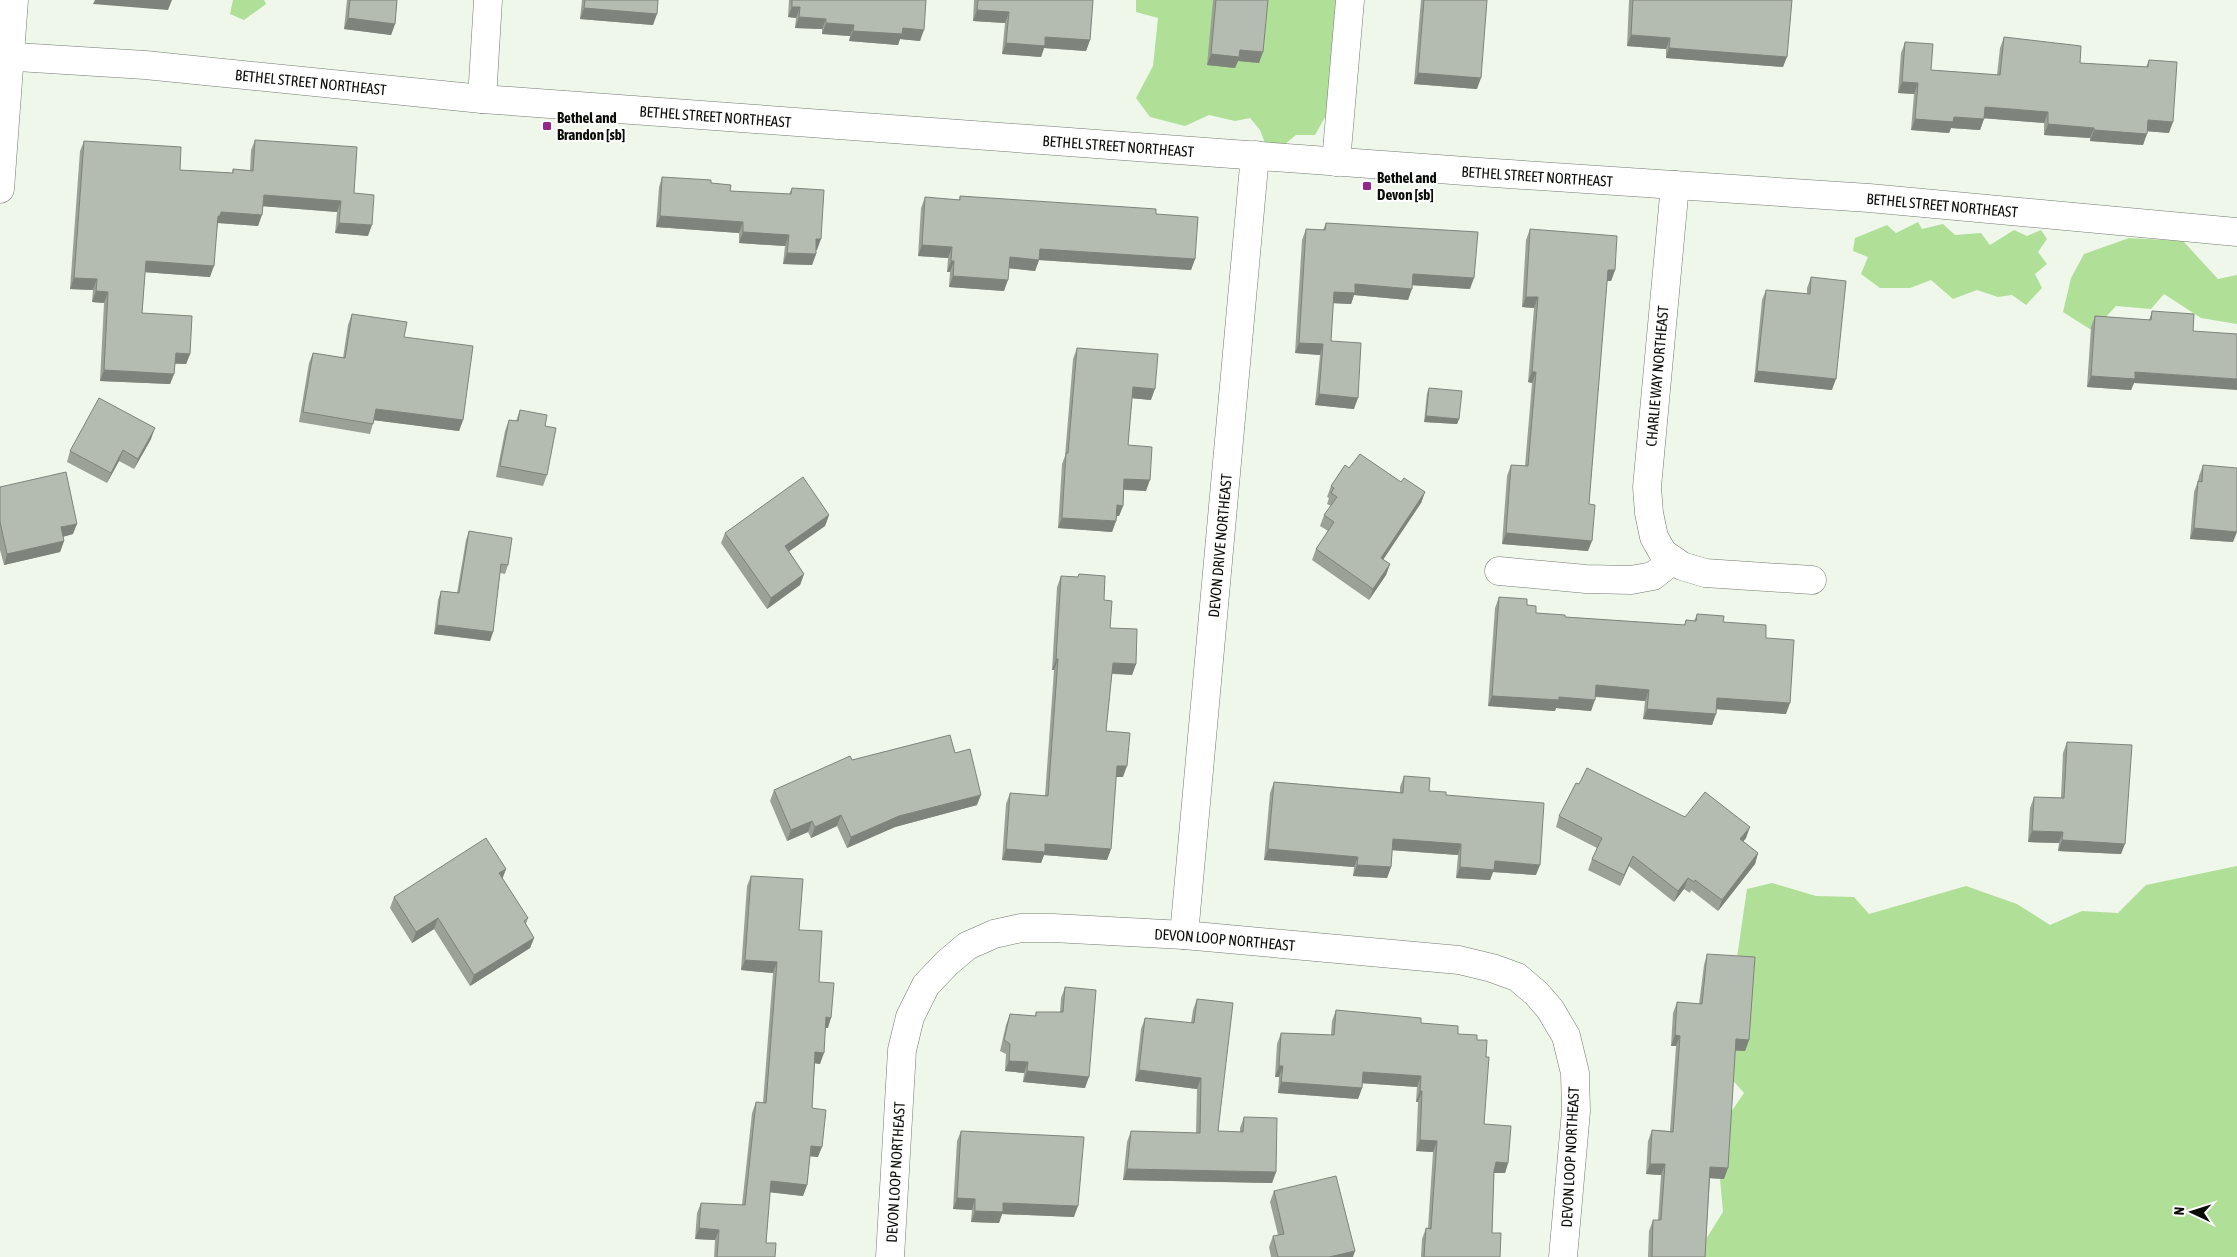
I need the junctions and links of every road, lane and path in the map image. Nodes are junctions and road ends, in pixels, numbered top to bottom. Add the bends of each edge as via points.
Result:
1 (14, 0) edge
2 (488, 0) edge
3 (1350, 0) edge
4 (5, 56) edge
5 (482, 99) junction
6 (1255, 155) junction
7 (1336, 162) junction
8 (1674, 185) junction
9 (0, 189) edge
10 (2237, 232) edge
11 (1673, 560) junction
12 (1500, 571) dead end
13 (1812, 580) dead end
14 (1184, 935) junction
15 (890, 1257) edge
16 (1564, 1257) edge

1 - 4 street
2 - 5 street
3 - 7 street
4 - 5 street, BETHEL STREET NORTHEAST via 145,65
4 - 9 street
5 - 6 street, BETHEL STREET NORTHEAST
6 - 7 street, BETHEL STREET NORTHEAST
6 - 14 street, DEVON DRIVE NORTHEAST
7 - 8 street, BETHEL STREET NORTHEAST
8 - 10 street, BETHEL STREET NORTHEAST via 1869,198
8 - 11 street, CHARLIE WAY NORTHEAST via 1648,487 1654,537
11 - 12 street via 1653,576 1631,580
11 - 13 street via 1706,573
14 - 15 street, DEVON LOOP NORTHEAST via 1020,928 994,934 967,946 946,963 926,986 910,1017 902,1050
14 - 16 street, DEVON LOOP NORTHEAST via 1459,960 1517,977 1550,1009 1566,1036 1574,1073 1576,1111

